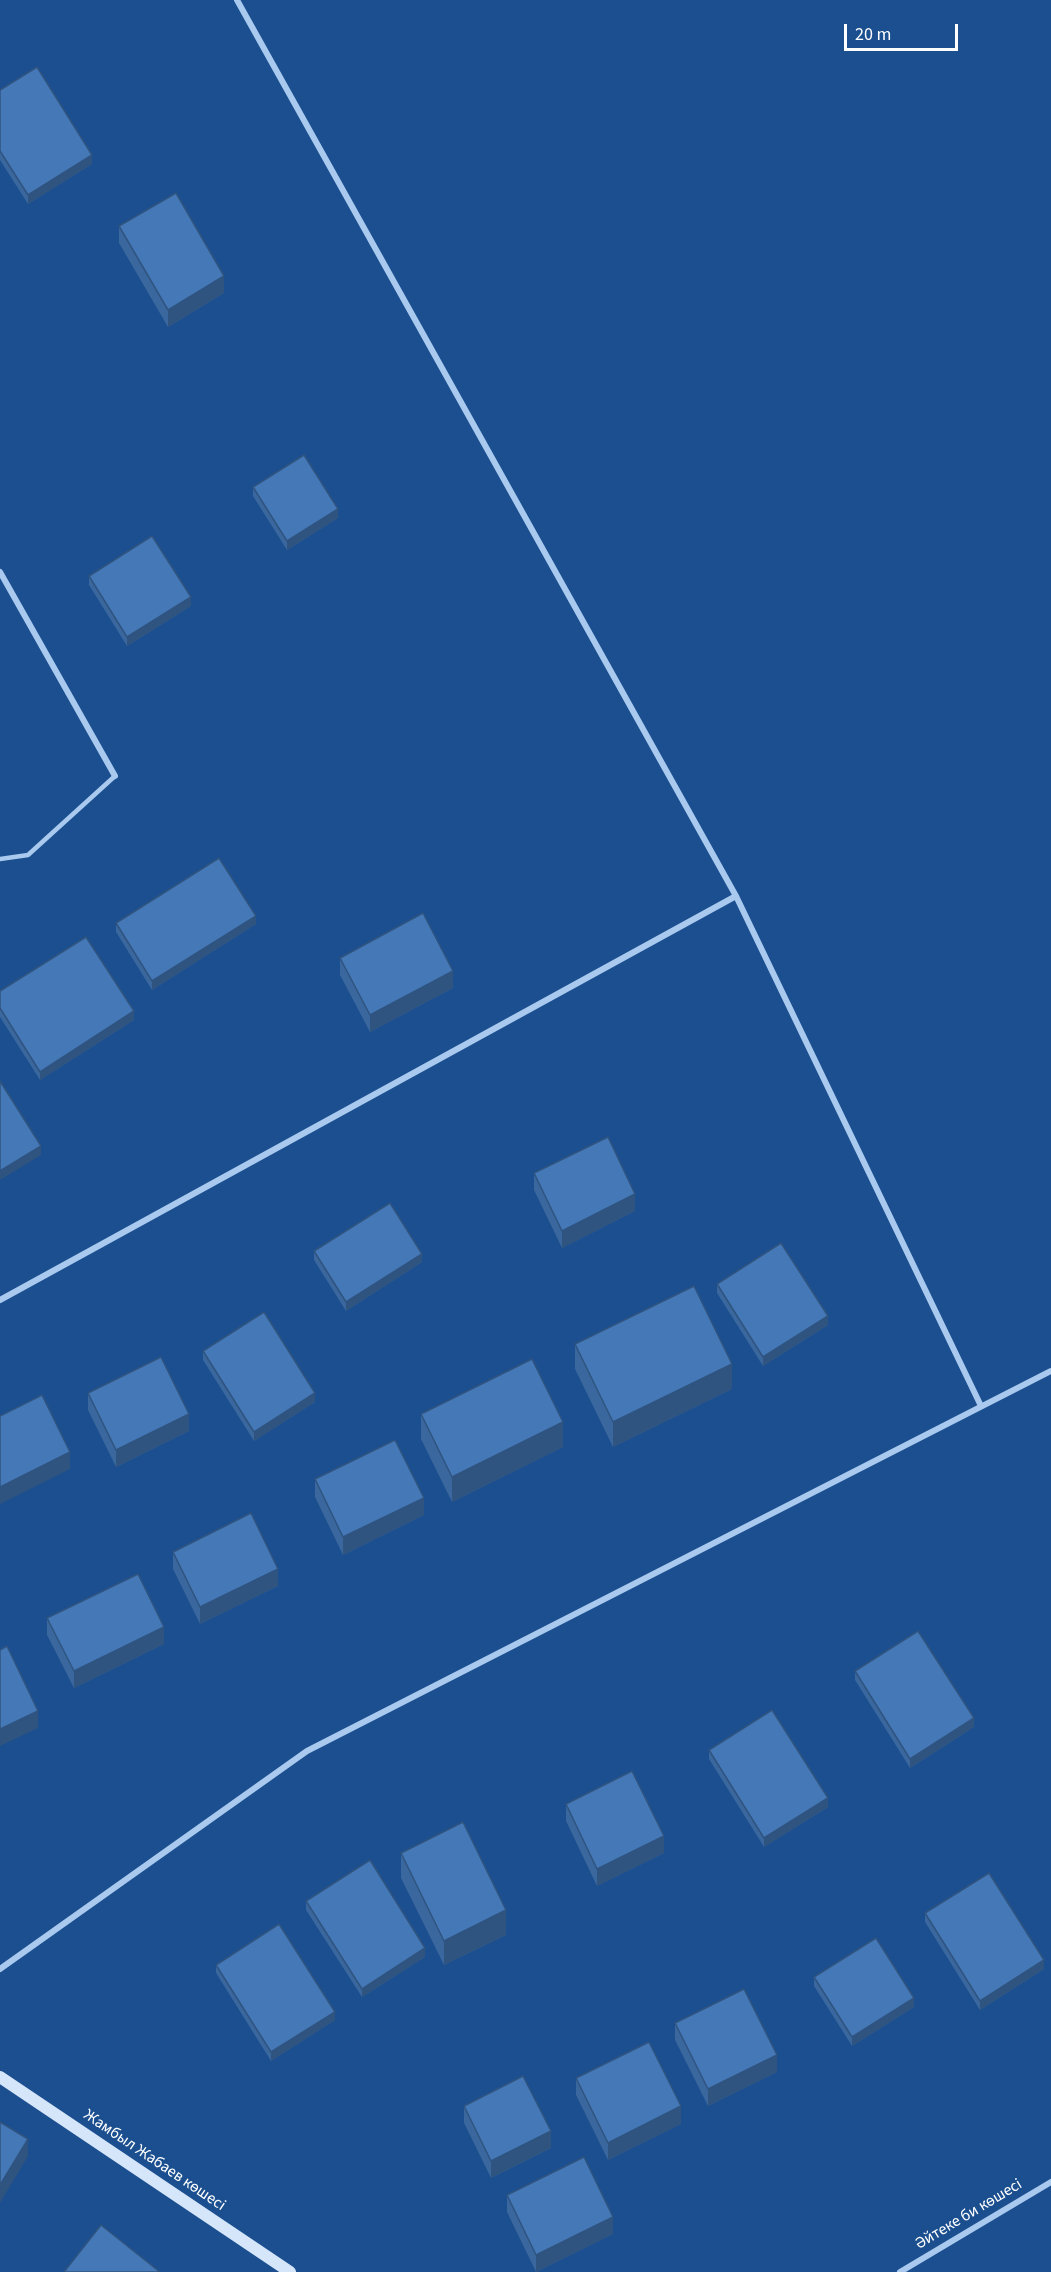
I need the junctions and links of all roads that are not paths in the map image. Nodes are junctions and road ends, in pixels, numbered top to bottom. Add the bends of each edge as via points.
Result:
1 (237, 0) edge
2 (0, 572) edge
3 (115, 776) joint
4 (0, 859) edge
5 (736, 896) junction
6 (0, 1300) edge
7 (1051, 1371) edge
8 (981, 1406) junction
9 (0, 1969) edge
10 (0, 2078) edge
11 (1051, 2182) edge
12 (290, 2272) edge
13 (900, 2272) edge

1 - 5 street
2 - 3 street
3 - 4 lane via 28,855
5 - 6 street
5 - 8 street
7 - 8 street
8 - 9 street via 307,1751
10 - 12 street, Жамбыл Жабаев көшесі
11 - 13 street, Әйтеке би көшесі

